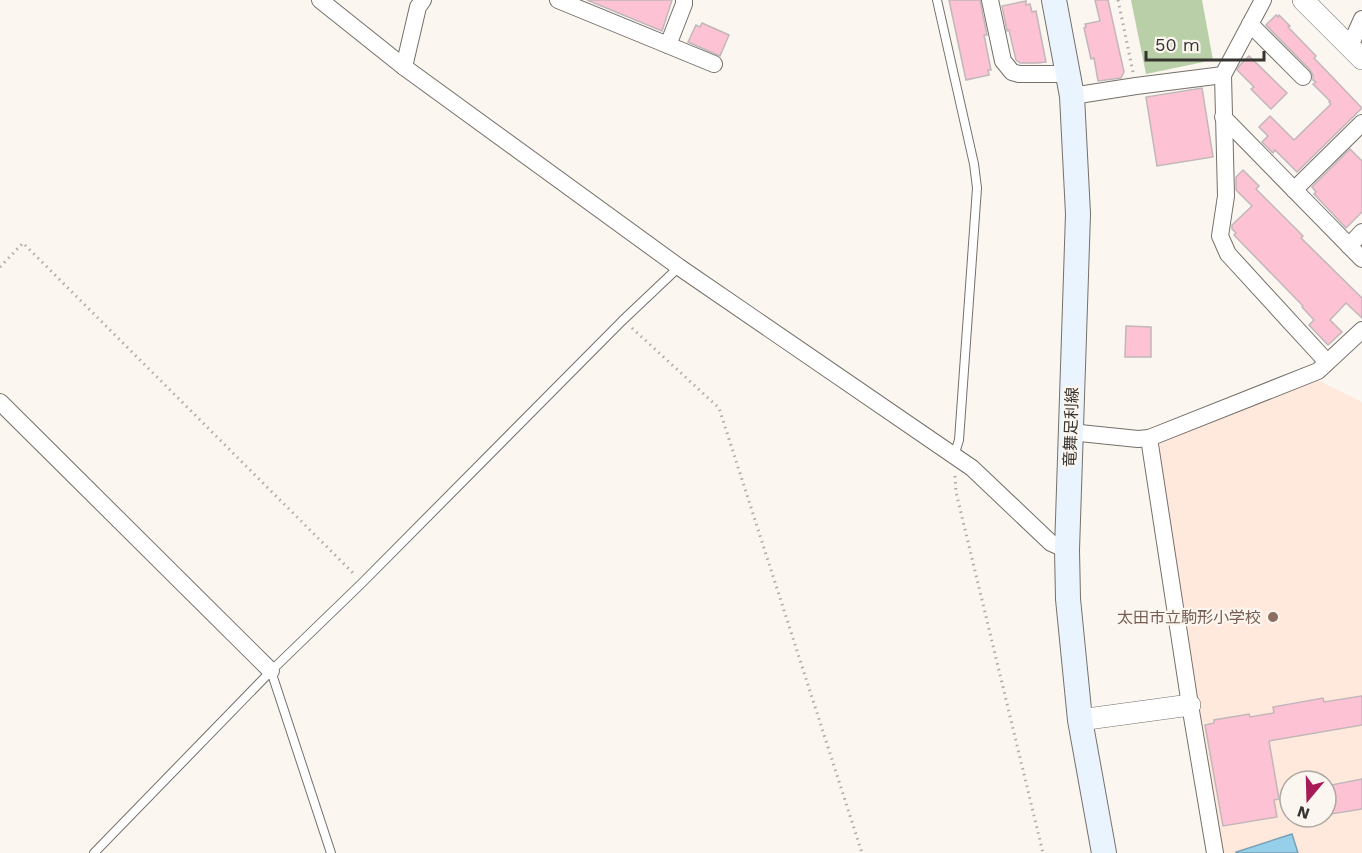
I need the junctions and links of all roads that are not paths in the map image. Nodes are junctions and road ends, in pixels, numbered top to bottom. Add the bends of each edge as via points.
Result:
1 (320, 0) edge
2 (423, 0) edge
3 (558, 0) edge
4 (684, 0) edge
5 (937, 0) edge
6 (990, 0) edge
7 (1054, 0) edge
8 (1263, 0) edge
9 (1304, 0) edge
10 (1362, 19) edge
11 (1250, 24) junction
12 (668, 45) junction
13 (1356, 52) edge
14 (714, 64) dead end
15 (404, 67) junction
16 (1223, 75) junction
17 (1303, 77) dead end
18 (1070, 85) junction
19 (1223, 117) junction
20 (1362, 123) edge
21 (1294, 190) junction
22 (1362, 232) edge
23 (1349, 246) junction
24 (1362, 259) edge
25 (679, 267) junction
26 (1362, 330) edge
27 (1327, 362) junction
28 (0, 402) edge
29 (1070, 432) junction
30 (1149, 438) junction
31 (954, 456) junction
32 (1067, 550) junction
33 (271, 671) junction
34 (1190, 705) junction
35 (1080, 720) junction
36 (94, 853) edge
37 (331, 853) edge
38 (1104, 853) edge
39 (1215, 853) edge

1 - 15 street
2 - 15 street
3 - 12 street
4 - 12 street
5 - 31 lane via 977,188 959,440
6 - 18 street via 1003,61 1012,72
7 - 18 main road, 竜舞足利線
8 - 11 street
9 - 13 street
10 - 13 street
11 - 16 street
11 - 17 street
12 - 14 street
15 - 25 street
16 - 18 street via 1136,86
16 - 19 street
18 - 29 main road, 竜舞足利線 via 1078,214
19 - 21 street
19 - 27 street via 1226,196 1220,236 1228,254
20 - 21 street
21 - 23 street
22 - 23 street
23 - 24 street
25 - 31 street
25 - 33 lane
26 - 27 street
27 - 30 street via 1318,371
28 - 33 street
29 - 30 street
29 - 32 main road, 竜舞足利線
30 - 34 street
31 - 32 street via 972,468 1051,543
32 - 35 main road, 竜舞足利線
33 - 36 lane
33 - 37 lane
34 - 35 street
34 - 39 street
35 - 38 main road, 竜舞足利線

